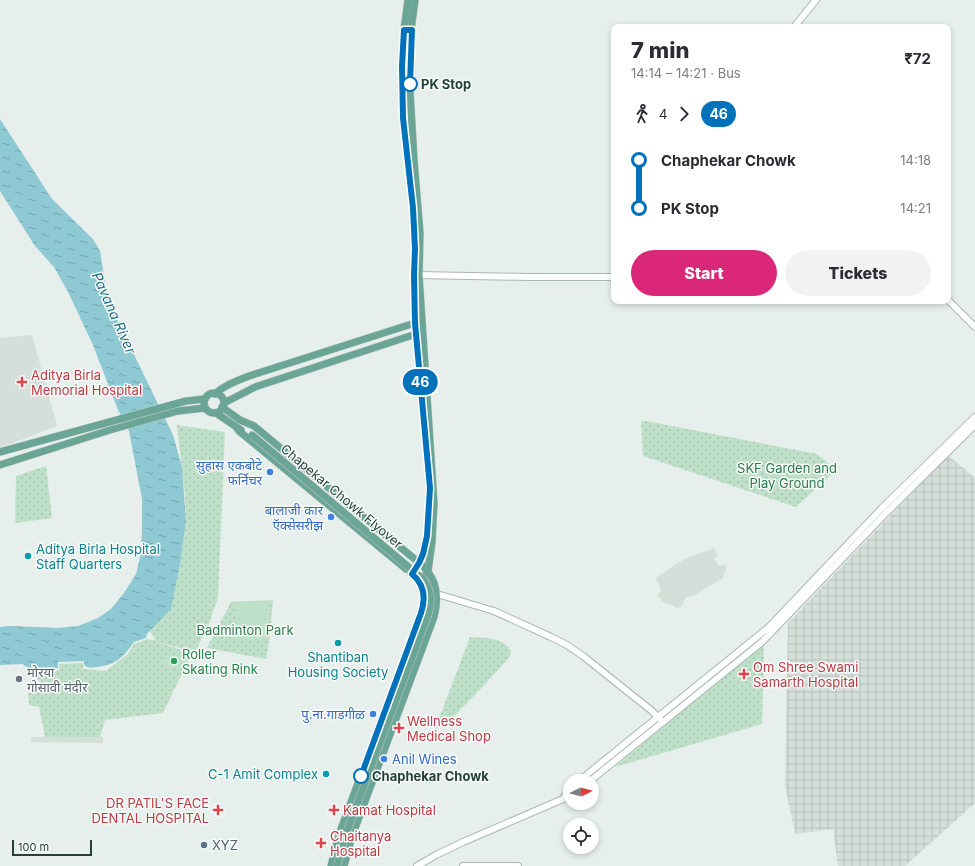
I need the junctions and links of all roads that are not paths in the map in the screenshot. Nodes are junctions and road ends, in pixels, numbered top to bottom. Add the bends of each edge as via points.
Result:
1 (408, 0) edge
2 (415, 0) edge
3 (816, 0) edge
4 (796, 24) edge
5 (408, 30) junction
6 (416, 275) junction
7 (611, 277) edge
8 (951, 303) edge
9 (418, 322) junction
10 (975, 327) edge
11 (419, 333) junction
12 (215, 394) junction
13 (205, 399) junction
14 (223, 405) junction
15 (205, 408) junction
16 (216, 413) junction
17 (975, 417) edge
18 (240, 420) junction
19 (99, 425) junction
20 (975, 425) edge
21 (236, 427) junction
22 (102, 433) junction
23 (252, 435) junction
24 (0, 452) edge
25 (0, 464) edge
26 (419, 563) junction
27 (428, 571) junction
28 (412, 574) junction
29 (420, 583) junction
30 (437, 594) junction
31 (424, 596) junction
32 (660, 719) junction
33 (588, 774) edge
34 (598, 774) edge
35 (563, 799) edge
36 (330, 866) edge
37 (338, 866) edge
38 (344, 866) edge
39 (417, 866) edge
40 (463, 866) edge
41 (518, 866) edge

1 - 5 main road
2 - 5 main road
3 - 4 street
5 - 6 main road via 402,66 403,118 418,248
6 - 7 street
6 - 9 main road
8 - 10 street
9 - 11 main road
9 - 12 main road via 249,376
11 - 14 main road via 255,387
11 - 26 main road via 430,488 428,522
11 - 27 main road via 434,503
12 - 13 main road via 208,395
12 - 14 main road via 222,398
13 - 15 main road
13 - 19 main road via 176,404
14 - 16 main road
14 - 18 main road
15 - 16 main road via 209,413
15 - 22 main road via 178,412
16 - 21 main road
17 - 32 street via 882,508 769,627
18 - 23 main road, Chapekar Chowk Flyover
18 - 26 main road via 254,426
19 - 22 main road
19 - 24 main road
20 - 32 street via 762,642
21 - 23 main road, Chapekar Chowk Flyover
21 - 28 main road
22 - 25 main road
23 - 37 main road, Chapekar Chowk Flyover, bridge via 424,580 430,589 428,615 346,834
26 - 27 main road
26 - 28 main road
27 - 29 main road
27 - 30 main road
28 - 29 main road
29 - 31 main road
30 - 31 street
30 - 32 street via 494,611 562,642 614,680
30 - 38 main road via 434,617 352,836
31 - 36 main road via 421,613 340,832
32 - 33 street
32 - 34 street
35 - 39 street via 463,842
40 - 41 street

